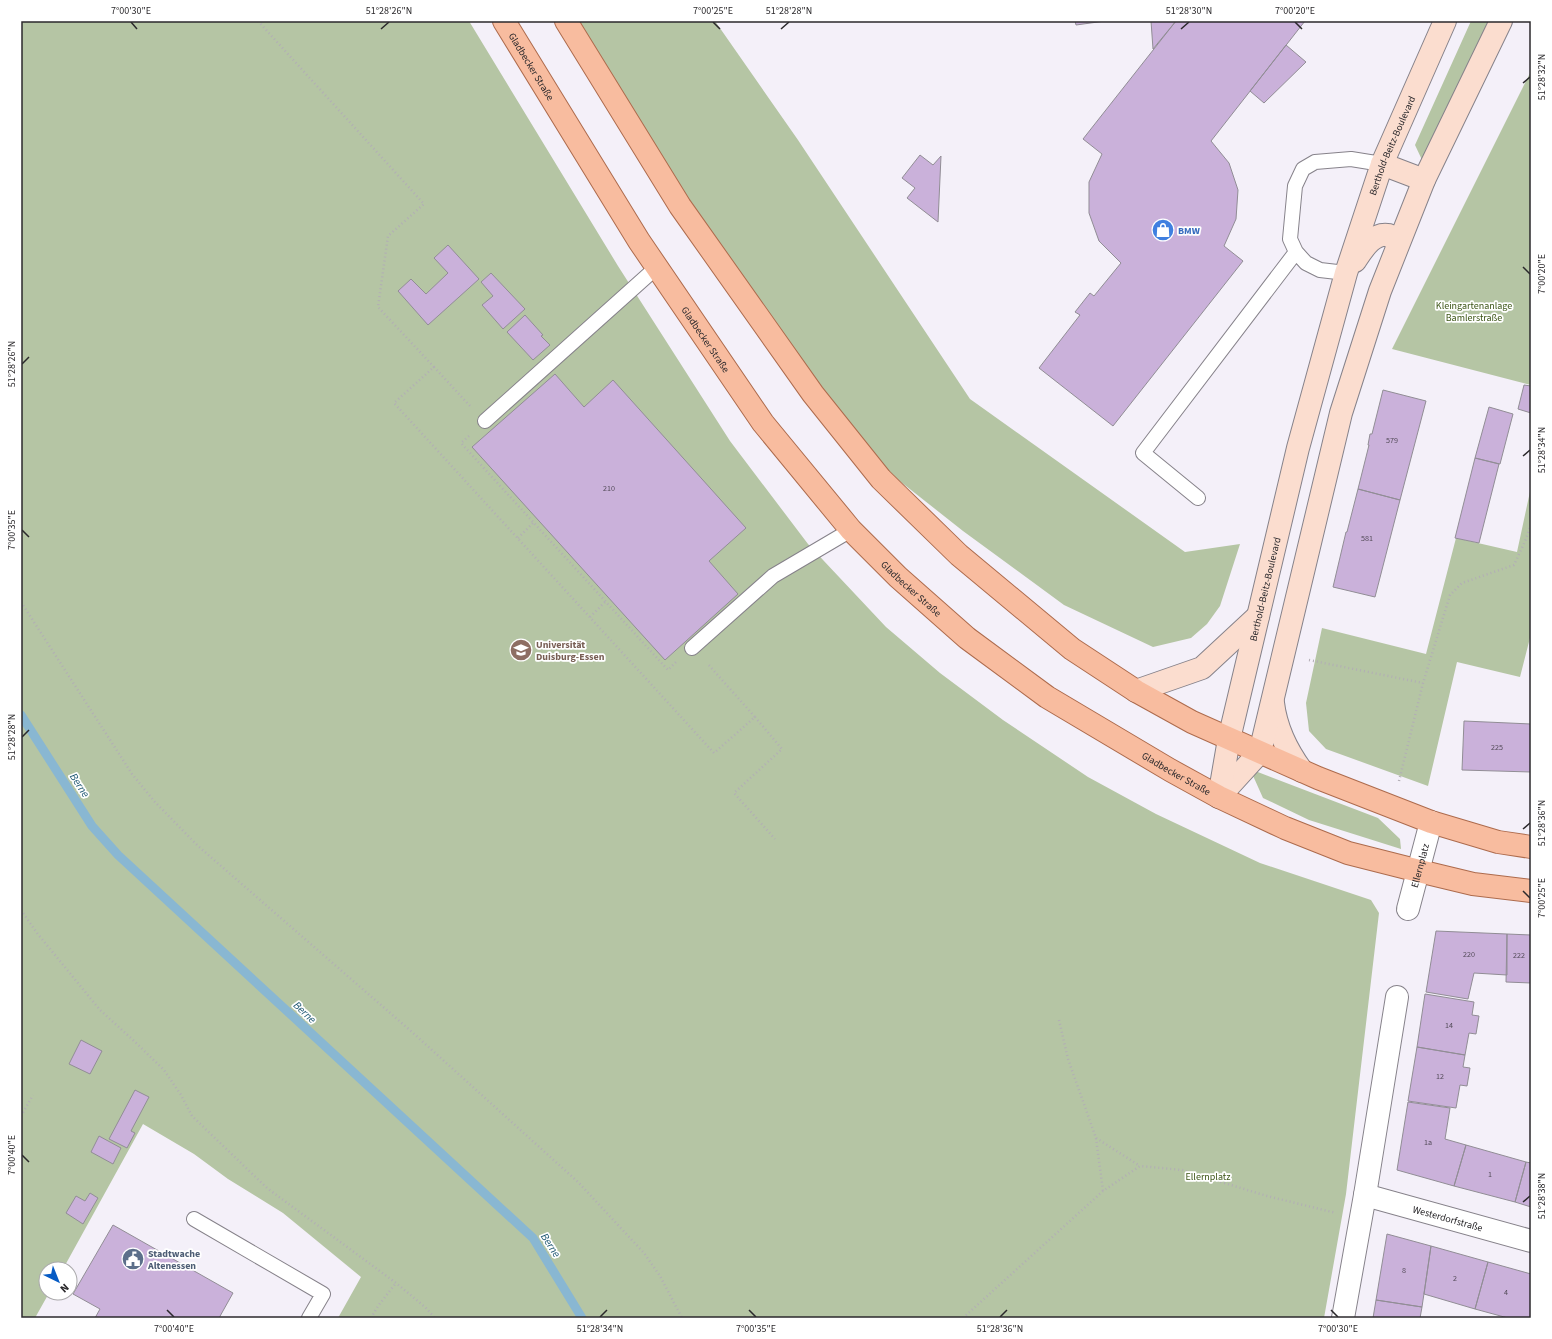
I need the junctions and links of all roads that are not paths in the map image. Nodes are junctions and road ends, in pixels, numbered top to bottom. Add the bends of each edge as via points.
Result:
1 (504, 21) edge
2 (566, 21) edge
3 (1445, 21) edge
4 (1501, 21) edge
5 (1382, 164) junction
6 (1424, 180) junction
7 (1397, 246) junction
8 (1296, 252) junction
9 (657, 267) junction
10 (1346, 273) junction
11 (485, 421) road end
12 (1198, 498) dead end
13 (851, 530) junction
14 (1258, 616) junction
15 (692, 648) road end
16 (1136, 691) junction
17 (1273, 701) junction
18 (1229, 739) junction
19 (1260, 752) junction
20 (1302, 772) junction
21 (1219, 797) junction
22 (1431, 822) junction
23 (1531, 847) edge
24 (1419, 871) junction
25 (1531, 891) edge
26 (1408, 908) dead end
27 (1396, 997) dead end
28 (1365, 1195) junction
29 (194, 1219) dead end
30 (1531, 1241) edge
31 (309, 1318) edge
32 (1343, 1318) edge

1 - 9 main road, Gladbecker Straße
2 - 16 main road via 680,206 813,394 881,479 959,555 1066,644
3 - 5 main road, Berthold-Beitz-Boulevard
4 - 6 main road
5 - 6 main road
5 - 8 lane via 1351,159 1315,162 1303,169 1295,186 1290,239
5 - 10 main road, Berthold-Beitz-Boulevard
6 - 7 main road
7 - 10 main road, Berthold-Beitz-Boulevard via 1396,241 1389,235 1377,235
7 - 17 main road via 1341,413
8 - 10 lane via 1306,263 1320,270
8 - 12 lane via 1143,453
9 - 11 lane
9 - 13 main road, Gladbecker Straße via 763,423
10 - 14 main road, Berthold-Beitz-Boulevard via 1298,448
13 - 15 lane via 773,576
13 - 21 main road, Gladbecker Straße via 898,577 967,638 1047,697
14 - 16 main road via 1202,668
14 - 18 main road, Berthold-Beitz-Boulevard
16 - 18 main road
17 - 19 main road
17 - 20 main road via 1287,748
18 - 19 main road
18 - 21 main road, Berthold-Beitz-Boulevard
19 - 20 main road
19 - 21 main road
20 - 22 main road
21 - 24 main road, Gladbecker Straße via 1285,828 1341,850
22 - 23 main road via 1498,842
22 - 24 street, Ellernplatz
24 - 25 main road, Gladbecker Straße via 1473,884
24 - 26 street, Ellernplatz
27 - 28 street
28 - 30 street, Westerdorfstraße
28 - 32 street
29 - 31 lane via 323,1294

